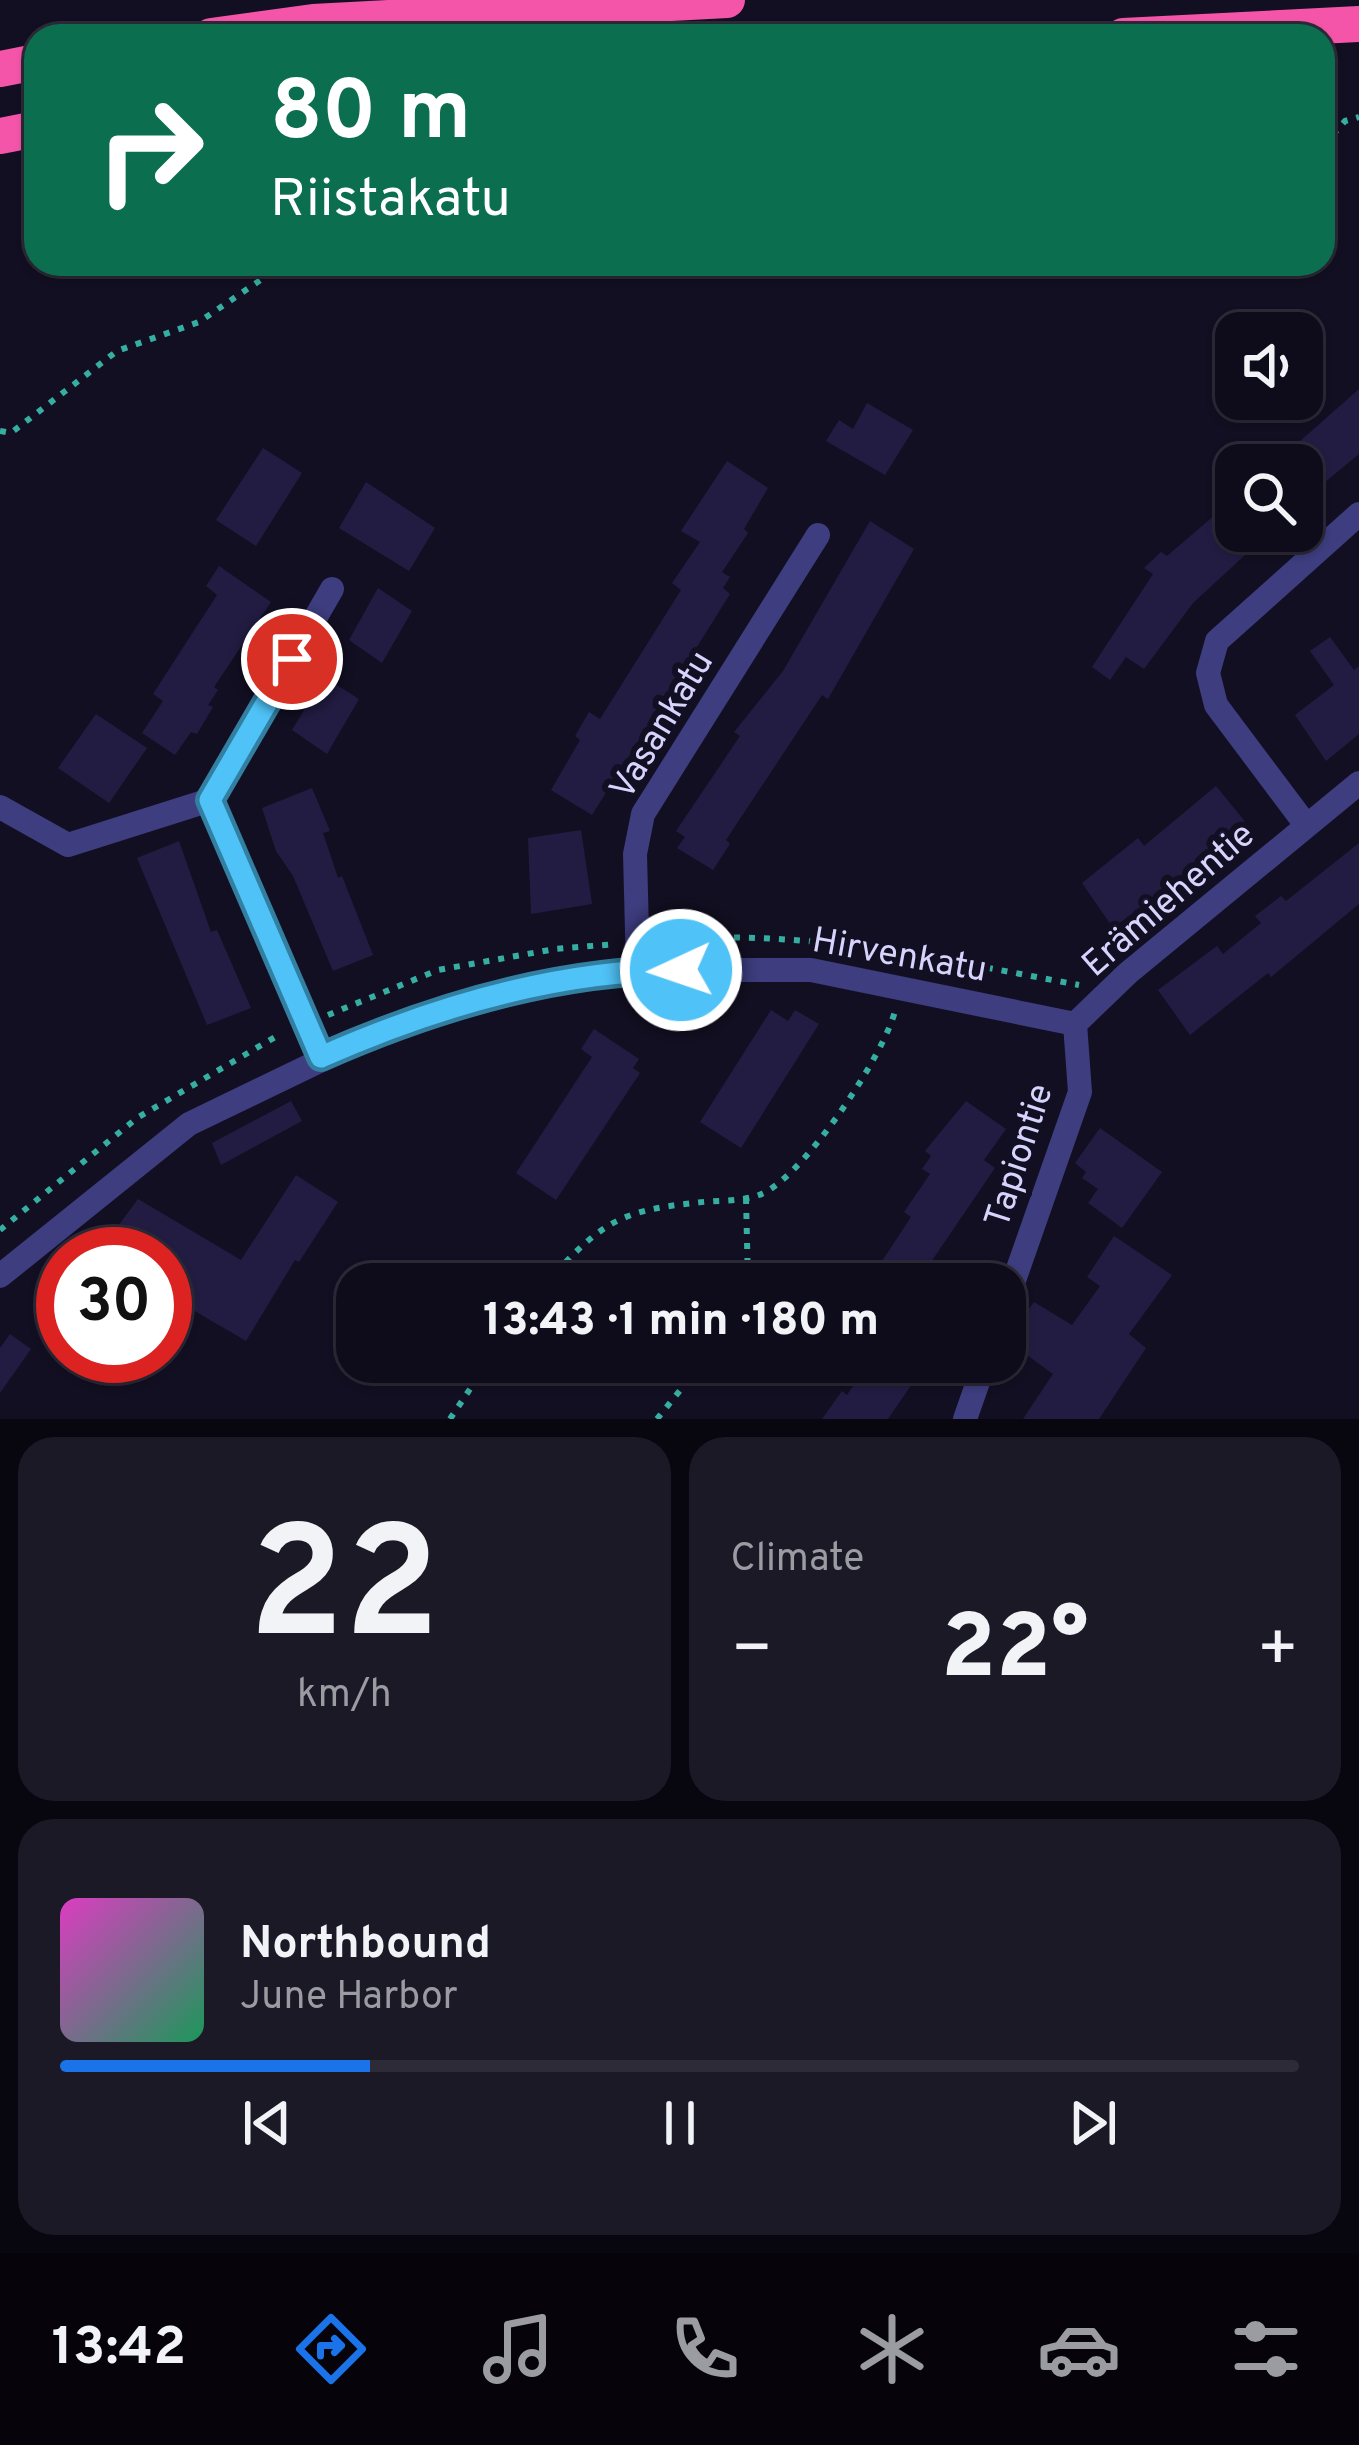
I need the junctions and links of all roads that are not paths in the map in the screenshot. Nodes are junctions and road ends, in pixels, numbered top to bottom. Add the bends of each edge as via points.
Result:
1 (727, 0) edge
2 (708, 1) edge
3 (298, 24) edge
4 (1359, 514) edge
5 (818, 535) dead end
6 (332, 589) dead end
7 (1359, 783) edge
8 (210, 800) junction
9 (0, 807) edge
10 (1306, 825) junction
11 (638, 970) junction
12 (1076, 1024) junction
13 (321, 1057) junction
14 (1020, 1263) edge
15 (0, 1276) edge
16 (978, 1383) edge
17 (965, 1419) edge

1 - 2 highway
2 - 3 highway
4 - 10 street, Erämiehentie via 1217,641 1208,673 1216,705
5 - 11 street, Vasankatu via 643,814 635,854
6 - 8 street
7 - 10 street, Erämiehentie
8 - 9 street via 68,844
8 - 13 street
10 - 12 street, Erämiehentie
11 - 12 street, Hirvenkatu via 811,970
11 - 13 street, Hirvenkatu via 392,1025
12 - 14 street, Tapiontie via 1080,1092
13 - 15 street, Hirvenkatu via 189,1124
16 - 17 street

